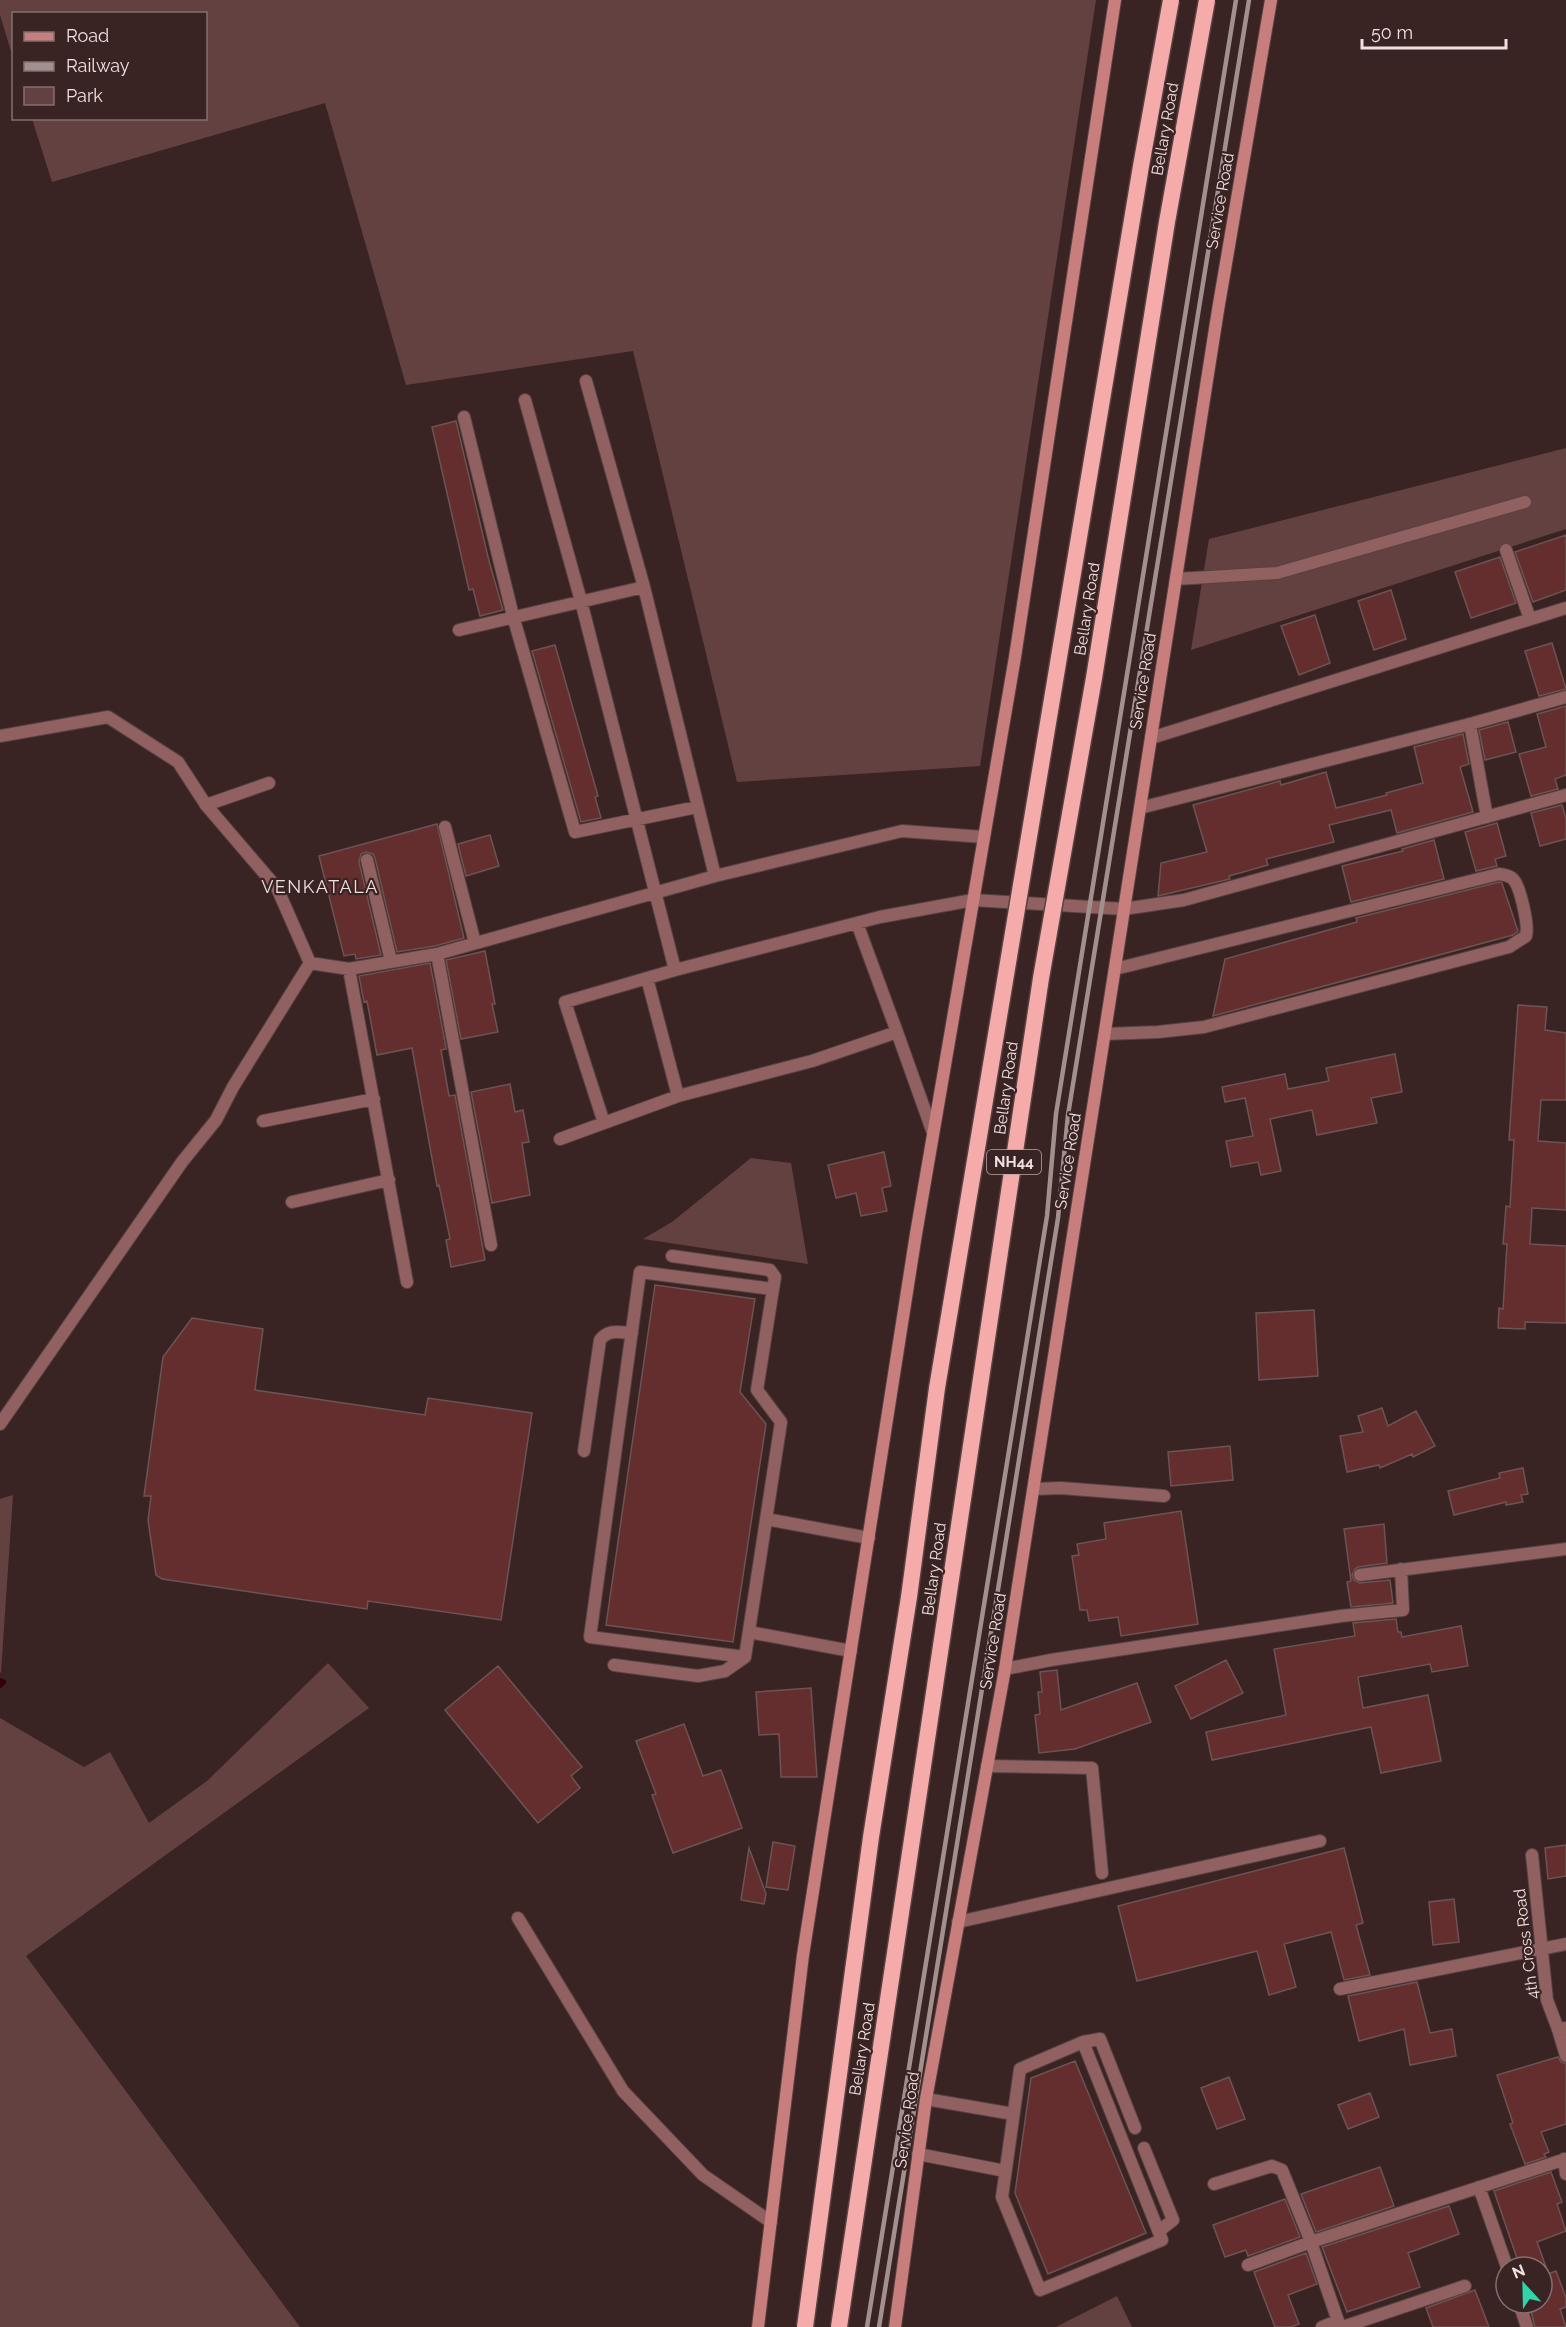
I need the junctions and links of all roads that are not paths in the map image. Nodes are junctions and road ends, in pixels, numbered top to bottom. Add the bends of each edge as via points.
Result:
1 (1115, 0) edge
2 (1171, 0) edge
3 (1206, 0) edge
4 (1270, 0) edge
5 (586, 381) dead end
6 (525, 400) dead end
7 (464, 417) dead end
8 (1525, 502) dead end
9 (1506, 550) dead end
10 (1176, 579) junction
11 (644, 587) junction
12 (581, 601) junction
13 (1566, 608) edge
14 (513, 616) junction
15 (1530, 619) junction
16 (459, 630) dead end
17 (1566, 697) edge
18 (1470, 724) junction
19 (0, 736) edge
20 (1151, 738) junction
21 (269, 783) dead end
22 (1566, 795) edge
23 (206, 805) junction
24 (697, 807) junction
25 (1140, 808) junction
26 (1487, 817) junction
27 (636, 820) junction
28 (445, 827) dead end
29 (984, 837) junction
30 (367, 860) dead end
31 (715, 876) junction
32 (655, 894) junction
33 (973, 900) junction
34 (1124, 909) junction
35 (857, 923) junction
36 (475, 943) junction
37 (437, 954) junction
38 (391, 961) junction
39 (310, 963) junction
40 (349, 969) junction
41 (1115, 969) junction
42 (675, 970) junction
43 (647, 978) junction
44 (897, 1032) junction
45 (1105, 1034) junction
46 (678, 1096) junction
47 (374, 1099) junction
48 (263, 1121) dead end
49 (604, 1123) junction
50 (933, 1132) junction
51 (560, 1139) dead end
52 (389, 1180) junction
53 (292, 1202) dead end
54 (491, 1245) dead end
55 (672, 1256) dead end
56 (407, 1282) dead end
57 (773, 1289) junction
58 (632, 1333) junction
59 (0, 1424) edge
60 (584, 1451) dead end
61 (1034, 1489) junction
62 (1164, 1497) dead end
63 (766, 1519) junction
64 (869, 1538) junction
65 (1566, 1549) edge
66 (1401, 1569) junction
67 (1360, 1575) dead end
68 (749, 1632) junction
69 (851, 1651) junction
70 (745, 1657) junction
71 (614, 1665) dead end
72 (1005, 1669) junction
73 (987, 1766) junction
74 (1320, 1841) dead end
75 (1532, 1855) dead end
76 (1102, 1874) dead end
77 (518, 1918) dead end
78 (958, 1922) junction
79 (1566, 1944) edge
80 (1541, 1948) junction
81 (1340, 1989) dead end
82 (1562, 2028) edge
83 (1083, 2042) junction
84 (1566, 2056) edge
85 (926, 2099) junction
86 (1013, 2114) junction
87 (1135, 2128) dead end
88 (1144, 2148) dead end
89 (918, 2154) junction
90 (1565, 2159) edge
91 (1005, 2171) junction
92 (1566, 2174) edge
93 (1214, 2184) dead end
94 (1479, 2187) junction
95 (771, 2222) junction
96 (1159, 2231) junction
97 (1311, 2242) junction
98 (1503, 2255) edge
99 (1248, 2265) dead end
100 (1465, 2286) dead end
101 (1340, 2325) edge
102 (758, 2327) edge
103 (805, 2327) edge
104 (839, 2327) edge
105 (895, 2327) edge
106 (1322, 2327) edge

1 - 29 main road
2 - 103 highway, Bellary Road / NH44, bridge via 937,1388
3 - 104 highway, Bellary Road / NH44, bridge via 1041,978
4 - 10 main road, Service Road
5 - 11 street
6 - 12 street
7 - 14 street
8 - 10 street via 1277,573
9 - 15 street
10 - 20 main road, Service Road
11 - 12 street
11 - 24 street
12 - 14 street
12 - 27 street
13 - 15 street
14 - 16 street
14 - 27 street via 575,832
15 - 20 street
17 - 18 street
18 - 25 street
18 - 26 street
19 - 23 street via 108,717 178,762
20 - 25 main road, Service Road
21 - 23 street
22 - 26 street
23 - 39 street via 277,888
24 - 27 street
24 - 31 street
25 - 34 main road, Service Road
26 - 34 street via 1184,900
27 - 32 street
28 - 36 street
29 - 31 street via 902,831
29 - 33 main road
30 - 38 street
31 - 32 street
32 - 36 street
32 - 42 street
33 - 34 street
33 - 35 street
33 - 50 main road
34 - 41 main road, Service Road
35 - 42 street
35 - 44 street
36 - 37 street
37 - 38 street
37 - 54 street
38 - 40 street
39 - 40 street
39 - 59 street via 216,1120 182,1162
40 - 47 street
41 - 45 main road, Service Road
41 - 45 street via 1499,874 1514,880 1527,922 1526,936 1509,947 1283,1007 1194,1028
42 - 43 street
43 - 46 street
43 - 49 street via 565,1002
44 - 46 street via 812,1061
44 - 50 street
45 - 61 main road, Service Road
46 - 49 street
47 - 48 street
47 - 52 street
49 - 51 street
50 - 64 main road
52 - 53 street
52 - 56 street
55 - 57 street via 770,1270 775,1277
57 - 58 street via 640,1272
57 - 63 street via 757,1390 781,1422
58 - 60 street via 612,1331 600,1340
58 - 70 street via 590,1637
61 - 62 street
61 - 72 main road, Service Road
63 - 64 street
63 - 68 street
64 - 69 main road
65 - 66 street
66 - 67 street
66 - 72 street via 1402,1610 1341,1616
68 - 69 street
68 - 70 street
69 - 95 main road via 803,1955
70 - 71 street via 725,1671 698,1676
72 - 73 main road, Service Road
73 - 76 street via 1092,1768
73 - 78 main road, Service Road
74 - 78 street
75 - 80 street, 4th Cross Road
77 - 95 street via 623,2091 702,2175
78 - 85 main road, Service Road
79 - 80 street
80 - 81 street
80 - 82 street, 4th Cross Road via 1547,2000
82 - 84 street, 4th Cross Road
83 - 86 street via 1020,2069
83 - 87 street via 1100,2039
83 - 96 street
85 - 86 street
85 - 89 main road, Service Road
86 - 91 street
88 - 96 street via 1173,2220
89 - 91 street
89 - 105 main road, Service Road
90 - 92 street
90 - 94 street
91 - 96 street via 1002,2197 1040,2290 1162,2240
93 - 97 street via 1272,2166 1282,2170
94 - 97 street
94 - 98 street
95 - 102 main road
97 - 99 street
97 - 101 street
100 - 101 street
101 - 106 street

